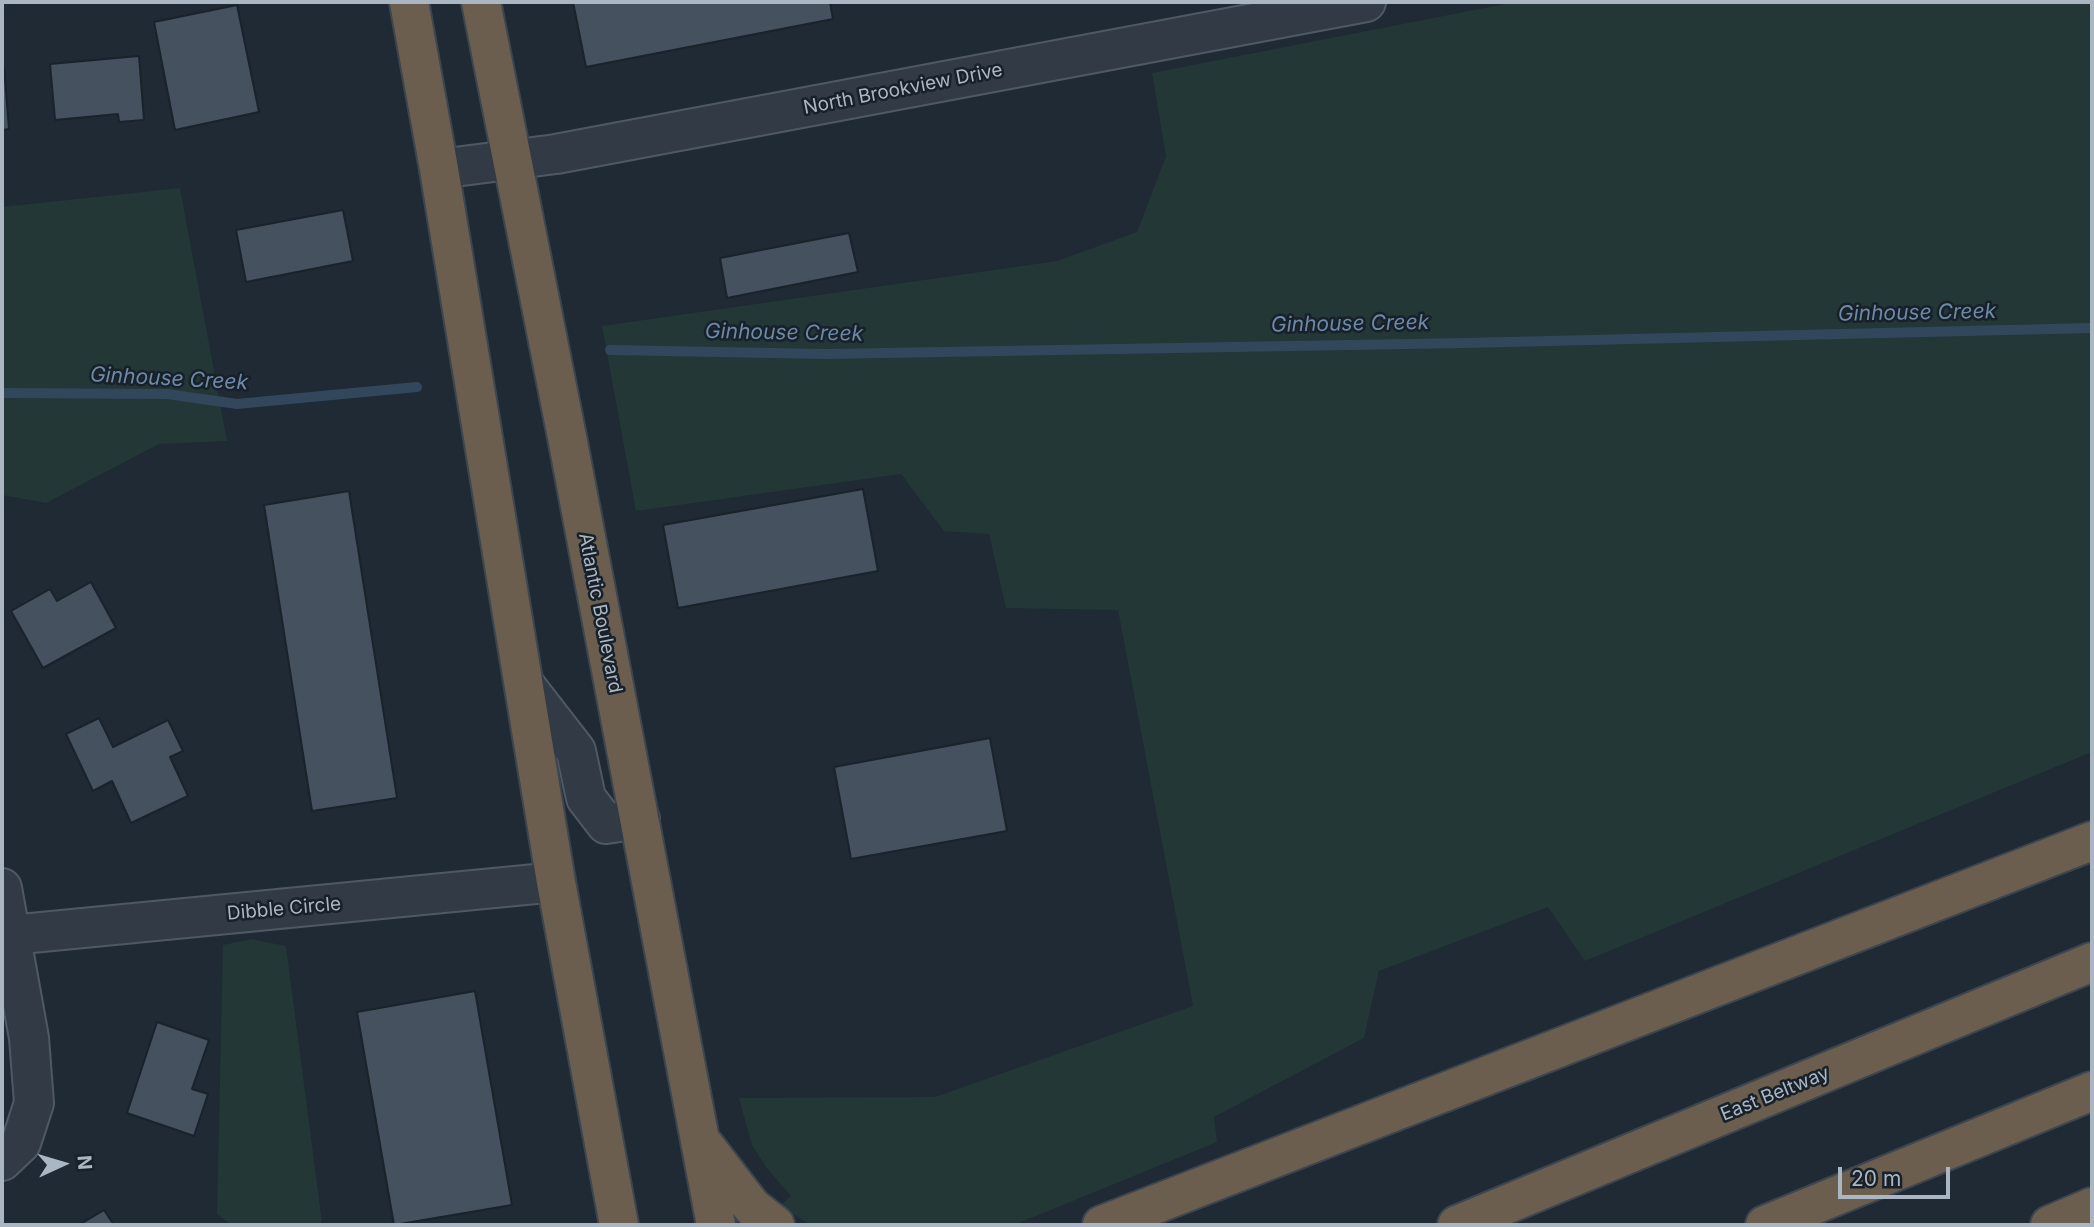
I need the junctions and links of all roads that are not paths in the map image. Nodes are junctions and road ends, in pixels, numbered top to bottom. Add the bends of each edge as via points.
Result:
1 (409, 2) edge
2 (481, 2) edge
3 (1366, 2) edge
4 (1226, 15) edge
5 (512, 160) junction
6 (439, 169) junction
7 (524, 684) junction
8 (640, 819) junction
9 (2092, 841) edge
10 (556, 882) junction
11 (2, 888) edge
12 (11, 935) junction
13 (2092, 962) edge
14 (2092, 1091) edge
15 (700, 1140) junction
16 (2, 1161) edge
17 (2092, 1207) edge
18 (617, 1221) edge
19 (716, 1225) edge
20 (775, 1225) edge
21 (1102, 1225) edge
22 (1457, 1225) edge
23 (1765, 1225) edge
24 (2050, 1225) edge

1 - 6 highway
2 - 5 highway, Atlantic Boulevard
3 - 4 street, North Brookview Drive
4 - 5 street, North Brookview Drive via 570,152
5 - 6 street, North Brookview Drive
5 - 8 highway, Atlantic Boulevard
6 - 7 highway
7 - 8 street via 576,751 586,798 606,824
7 - 10 highway
8 - 15 highway, Atlantic Boulevard
9 - 21 highway
10 - 12 street, Dibble Circle
10 - 18 highway
11 - 12 street
12 - 16 street via 29,1038 34,1103 21,1143
13 - 22 highway, East Beltway
14 - 23 highway
15 - 19 highway, Atlantic Boulevard
15 - 20 highway via 752,1207
17 - 24 highway

